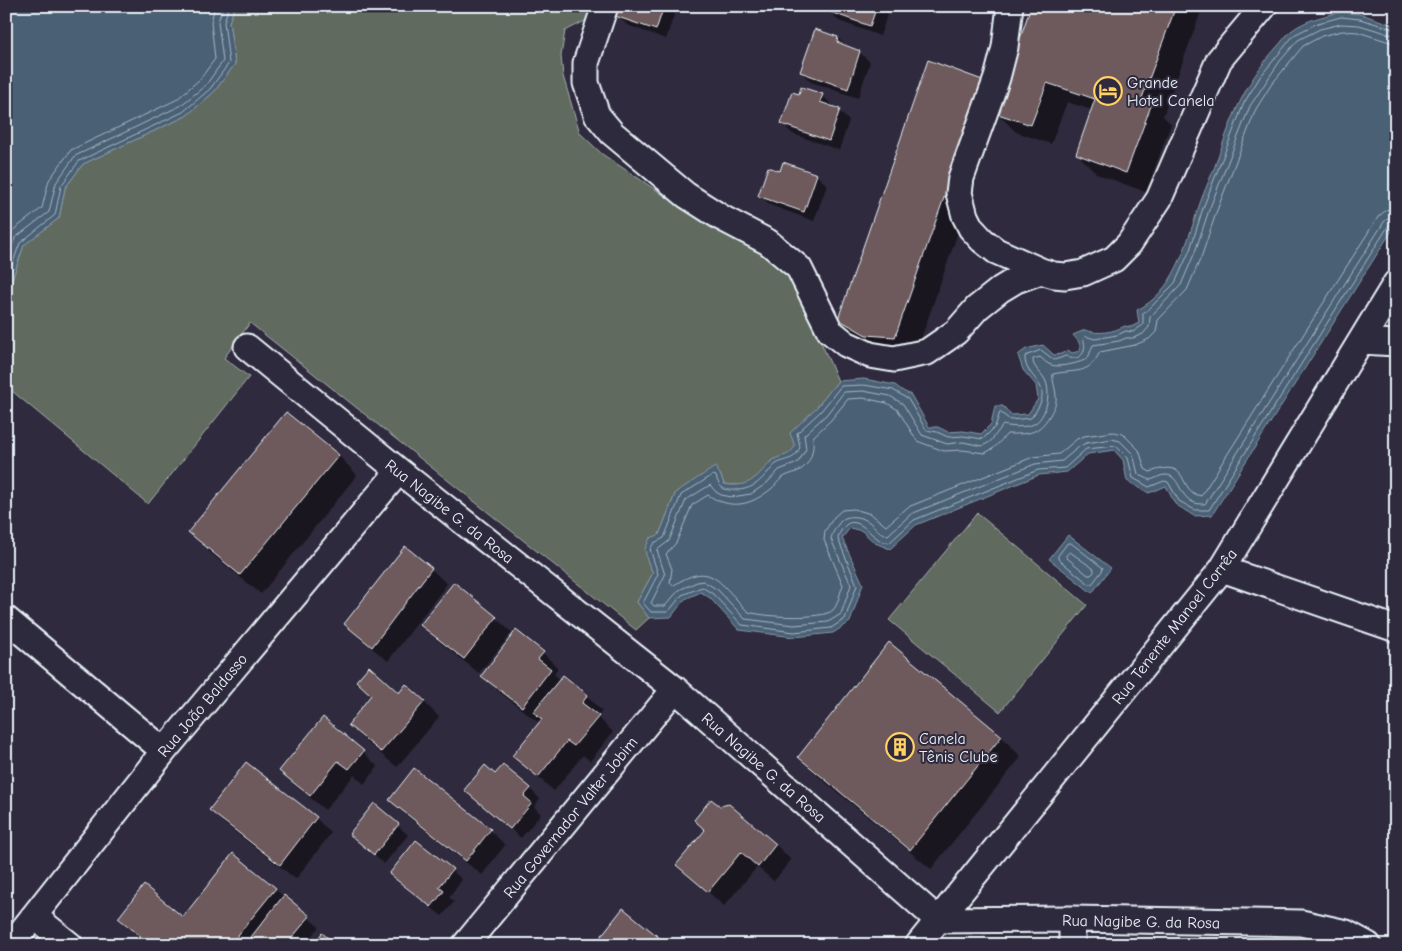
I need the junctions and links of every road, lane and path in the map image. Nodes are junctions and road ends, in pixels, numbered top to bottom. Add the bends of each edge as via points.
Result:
1 (605, 6) edge
2 (1010, 6) edge
3 (1264, 6) edge
4 (1041, 271) junction
5 (1396, 283) edge
6 (1361, 341) junction
7 (1396, 343) edge
8 (247, 347) dead end
9 (400, 471) junction
10 (1222, 569) junction
11 (6, 619) edge
12 (1396, 629) edge
13 (675, 689) junction
14 (164, 751) junction
15 (34, 916) junction
16 (1072, 919) junction
17 (938, 920) junction
18 (12, 945) edge
19 (70, 945) edge
20 (465, 945) edge
21 (918, 945) edge
22 (1072, 945) edge
23 (1368, 945) edge

1 - 4 street via 586,63 586,83 597,115 612,132 686,195 768,242 799,268 830,332 846,344 870,355 894,359 927,352 956,332 977,308 1001,289
2 - 4 street via 997,78 961,178 959,193 965,216 982,240 996,251
3 - 4 street via 1219,60 1159,199 1129,244 1114,259 1083,273 1065,276
5 - 6 street, Rua Tenente Manoel Corrêa
6 - 7 street
6 - 10 street, Rua Tenente Manoel Corrêa
8 - 9 street, Rua Nagibe G. da Rosa
9 - 13 street, Rua Nagibe G. da Rosa
9 - 14 street, Rua João Baldasso
10 - 12 street
10 - 17 street, Rua Tenente Manoel Corrêa
11 - 14 street
13 - 17 street, Rua Nagibe G. da Rosa
13 - 20 street, Rua Governador Valter Jobim
14 - 15 street, Rua João Baldasso
15 - 18 street, Rua João Baldasso
15 - 19 street
16 - 17 street, Rua Nagibe G. da Rosa
16 - 22 street
16 - 23 street, Rua Nagibe G. da Rosa via 1302,923 1346,933
17 - 21 street, Rua Tenente Manoel Corrêa

